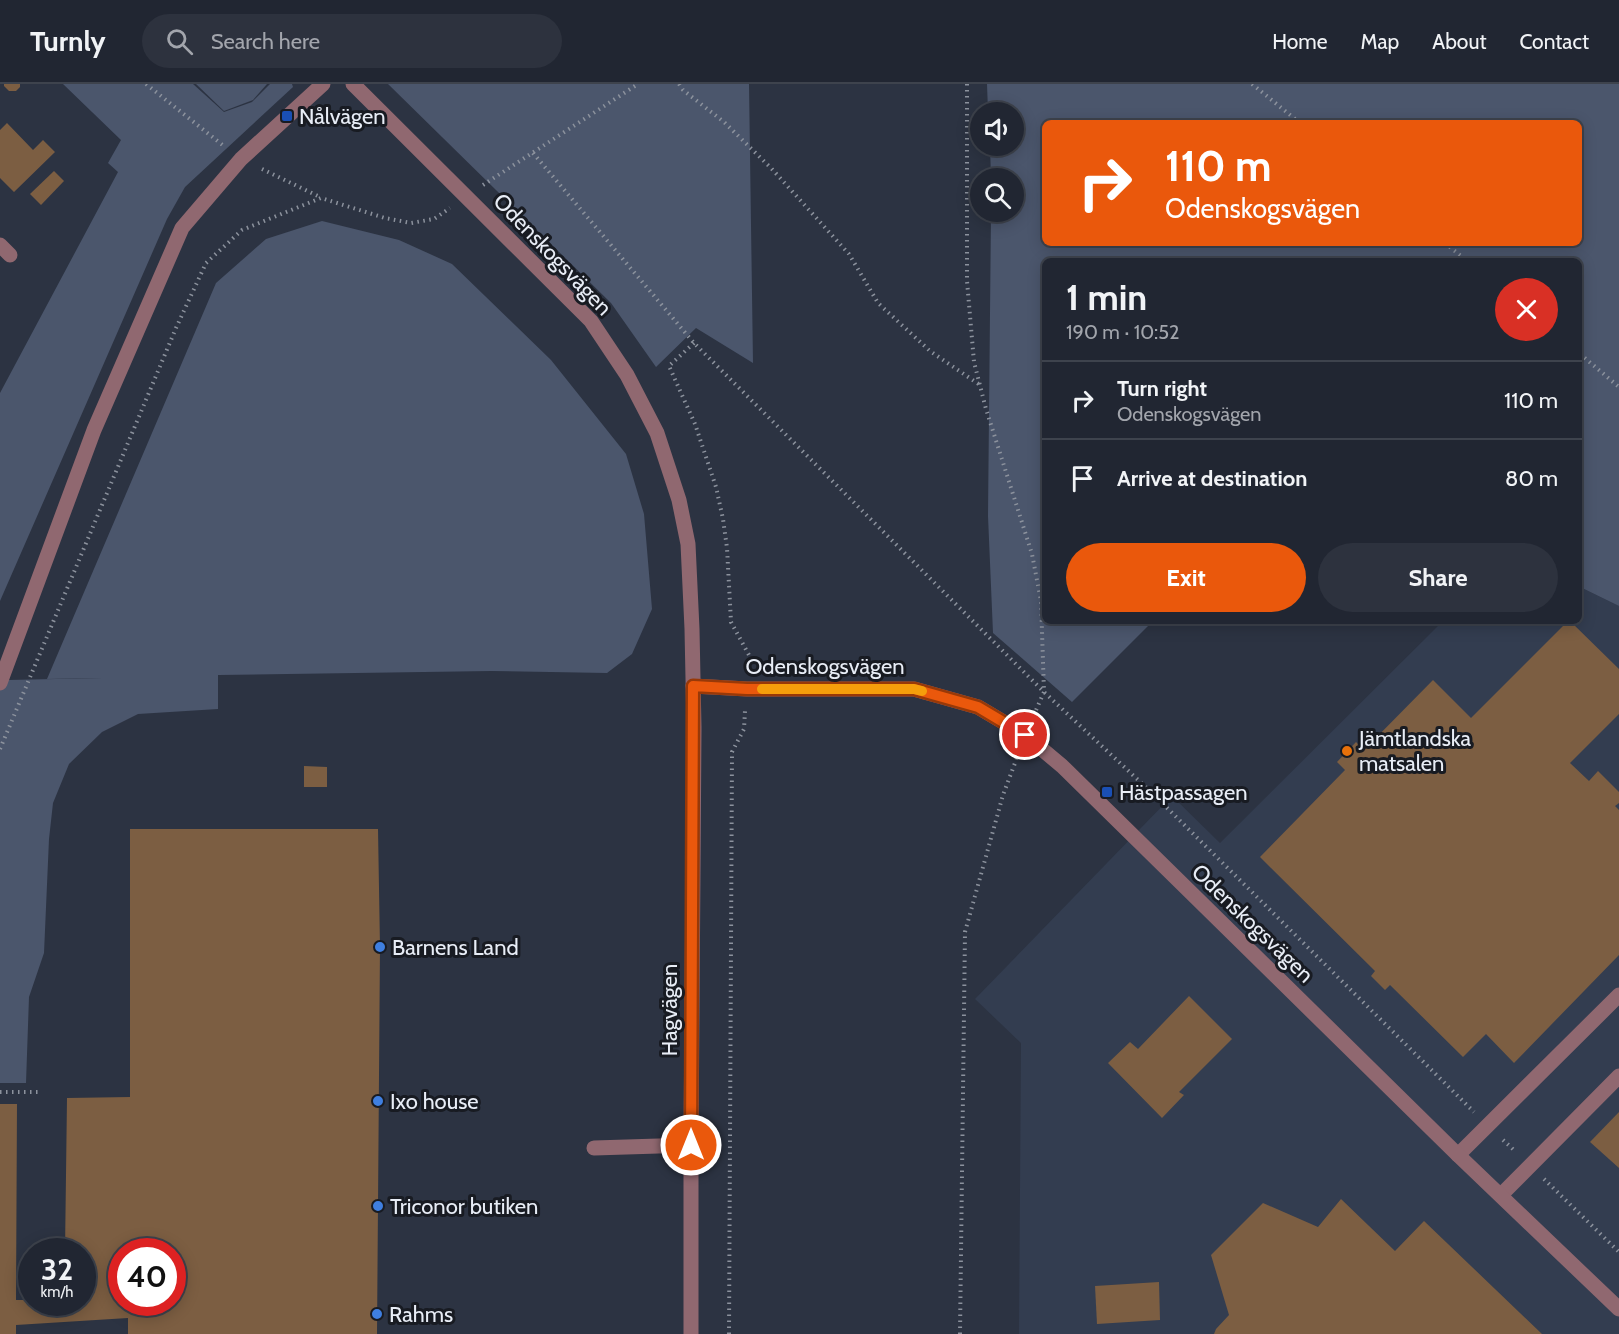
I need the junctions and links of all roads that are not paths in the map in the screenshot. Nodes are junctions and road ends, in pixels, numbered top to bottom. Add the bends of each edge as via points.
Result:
1 (322, 84) edge
2 (353, 84) edge
3 (0, 683) edge
4 (693, 686) junction
5 (1619, 995) edge
6 (1619, 1076) edge
7 (691, 1145) junction
8 (594, 1148) dead end
9 (1458, 1155) junction
10 (1501, 1195) junction
11 (1619, 1309) edge
12 (691, 1334) edge

1 - 3 street via 241,159 182,228 94,430
2 - 4 street, Odenskogsvägen via 591,321 627,375 657,432 679,500 688,544
4 - 7 street, Hagvägen
4 - 9 street, Odenskogsvägen via 914,689 978,707 1025,735 1062,766
5 - 9 street
6 - 10 street
7 - 8 street
7 - 12 street, Hagvägen
9 - 10 street, Odenskogsvägen
10 - 11 street, Odenskogsvägen

